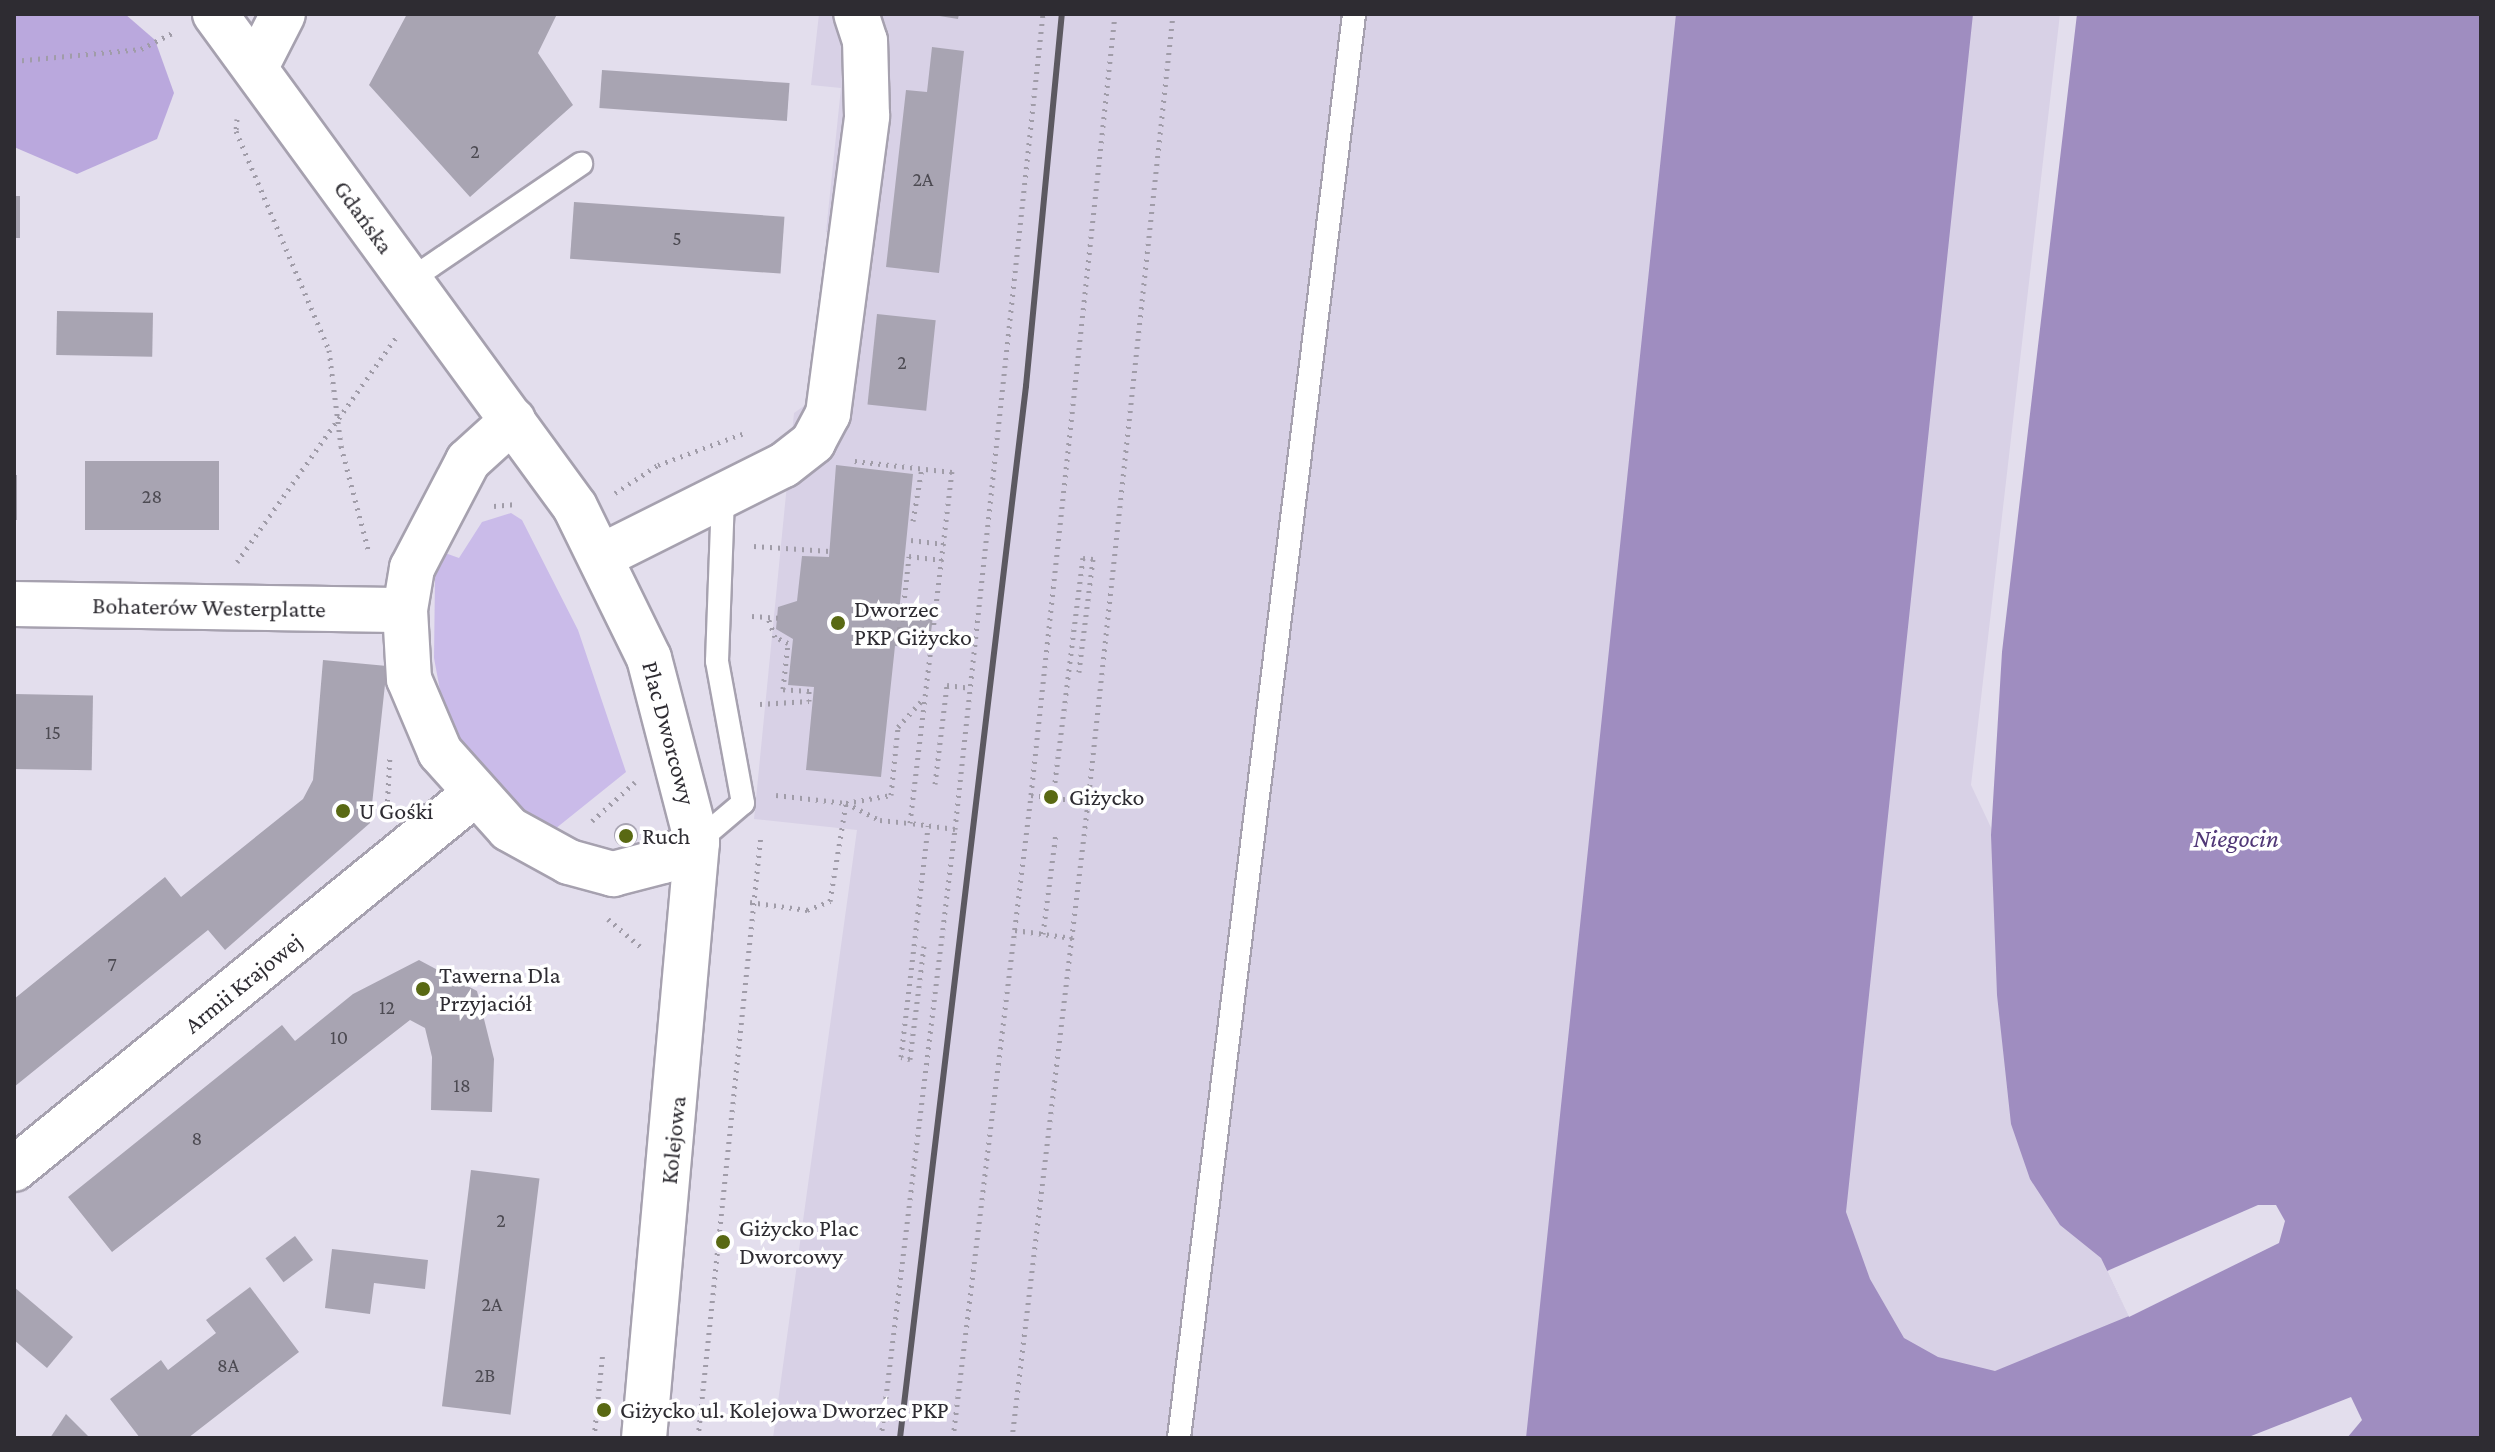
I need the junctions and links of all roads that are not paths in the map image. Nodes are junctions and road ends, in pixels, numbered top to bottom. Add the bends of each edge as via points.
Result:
1 (283, 14) edge
2 (856, 14) edge
3 (1354, 14) edge
4 (201, 20) edge
5 (247, 86) junction
6 (581, 164) dead end
7 (410, 280) junction
8 (513, 420) junction
9 (723, 496) junction
10 (602, 556) junction
11 (14, 604) edge
12 (405, 610) junction
13 (472, 796) junction
14 (697, 842) junction
15 (14, 1169) edge
16 (644, 1438) edge
17 (1179, 1438) edge

1 - 5 street
2 - 9 street via 865,41 867,116 831,401 813,442
3 - 17 lane
4 - 5 street, Gdańska
5 - 7 street, Gdańska
6 - 7 lane
7 - 8 street, Gdańska
8 - 10 street, Plac Dworcowy
8 - 12 street via 468,461 432,522 412,568
9 - 10 street
9 - 14 lane via 717,661 743,803
10 - 14 street, Plac Dworcowy via 649,658
11 - 12 street, Bohaterów Westerplatte
12 - 13 street via 409,679 440,752
13 - 14 street via 509,829 569,862 613,874 663,861
13 - 15 street, Armii Krajowej
14 - 16 street, Kolejowa

